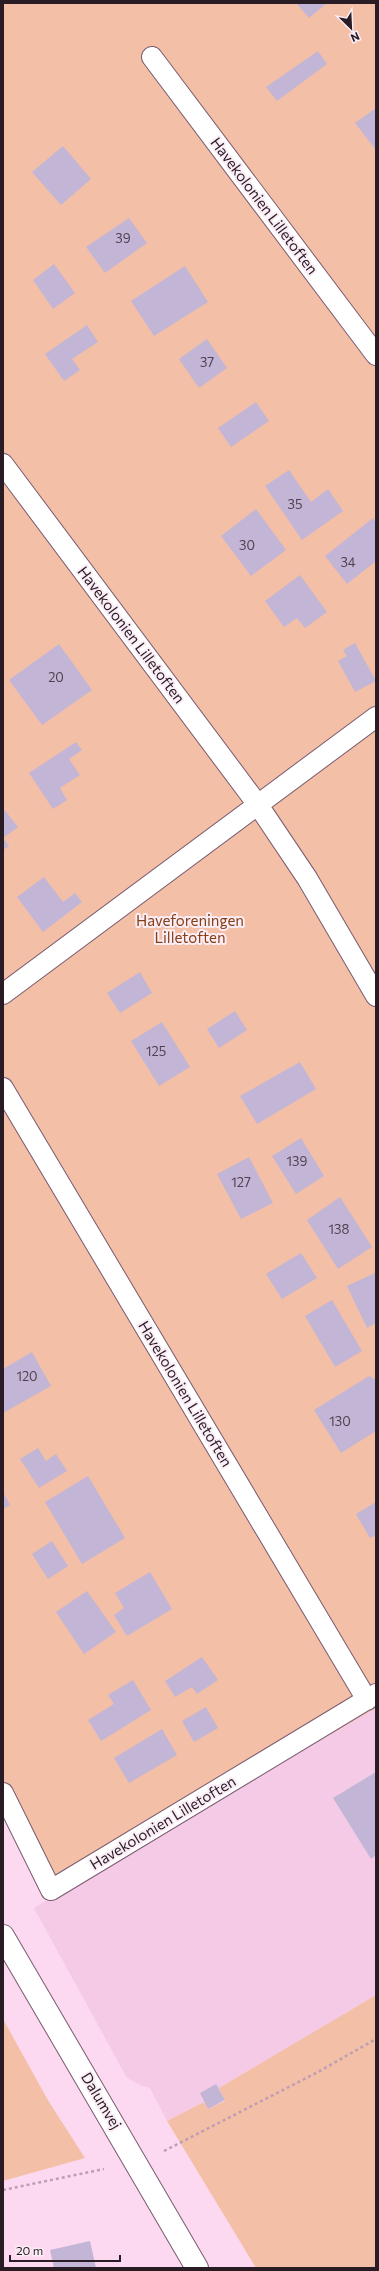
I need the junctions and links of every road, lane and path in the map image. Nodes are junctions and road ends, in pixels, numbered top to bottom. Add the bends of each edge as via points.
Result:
1 (152, 57) dead end
2 (376, 354) edge
3 (3, 464) edge
4 (376, 717) edge
5 (258, 805) junction
6 (3, 994) edge
7 (376, 996) edge
8 (3, 1088) edge
9 (371, 1697) edge
10 (3, 1793) edge
11 (3, 1936) edge
12 (376, 2039) edge
13 (138, 2164) junction
14 (3, 2190) edge
15 (197, 2268) edge

1 - 2 lane, Havekolonien Lilletoften
3 - 5 lane, Havekolonien Lilletoften
4 - 5 lane
5 - 6 lane
5 - 7 lane, Havekolonien Lilletoften via 307,878
8 - 9 lane, Havekolonien Lilletoften
9 - 10 lane, Havekolonien Lilletoften via 51,1890
11 - 13 street, Dalumvej
12 - 13 path via 318,2072
13 - 14 path via 83,2172
13 - 15 street, Dalumvej

